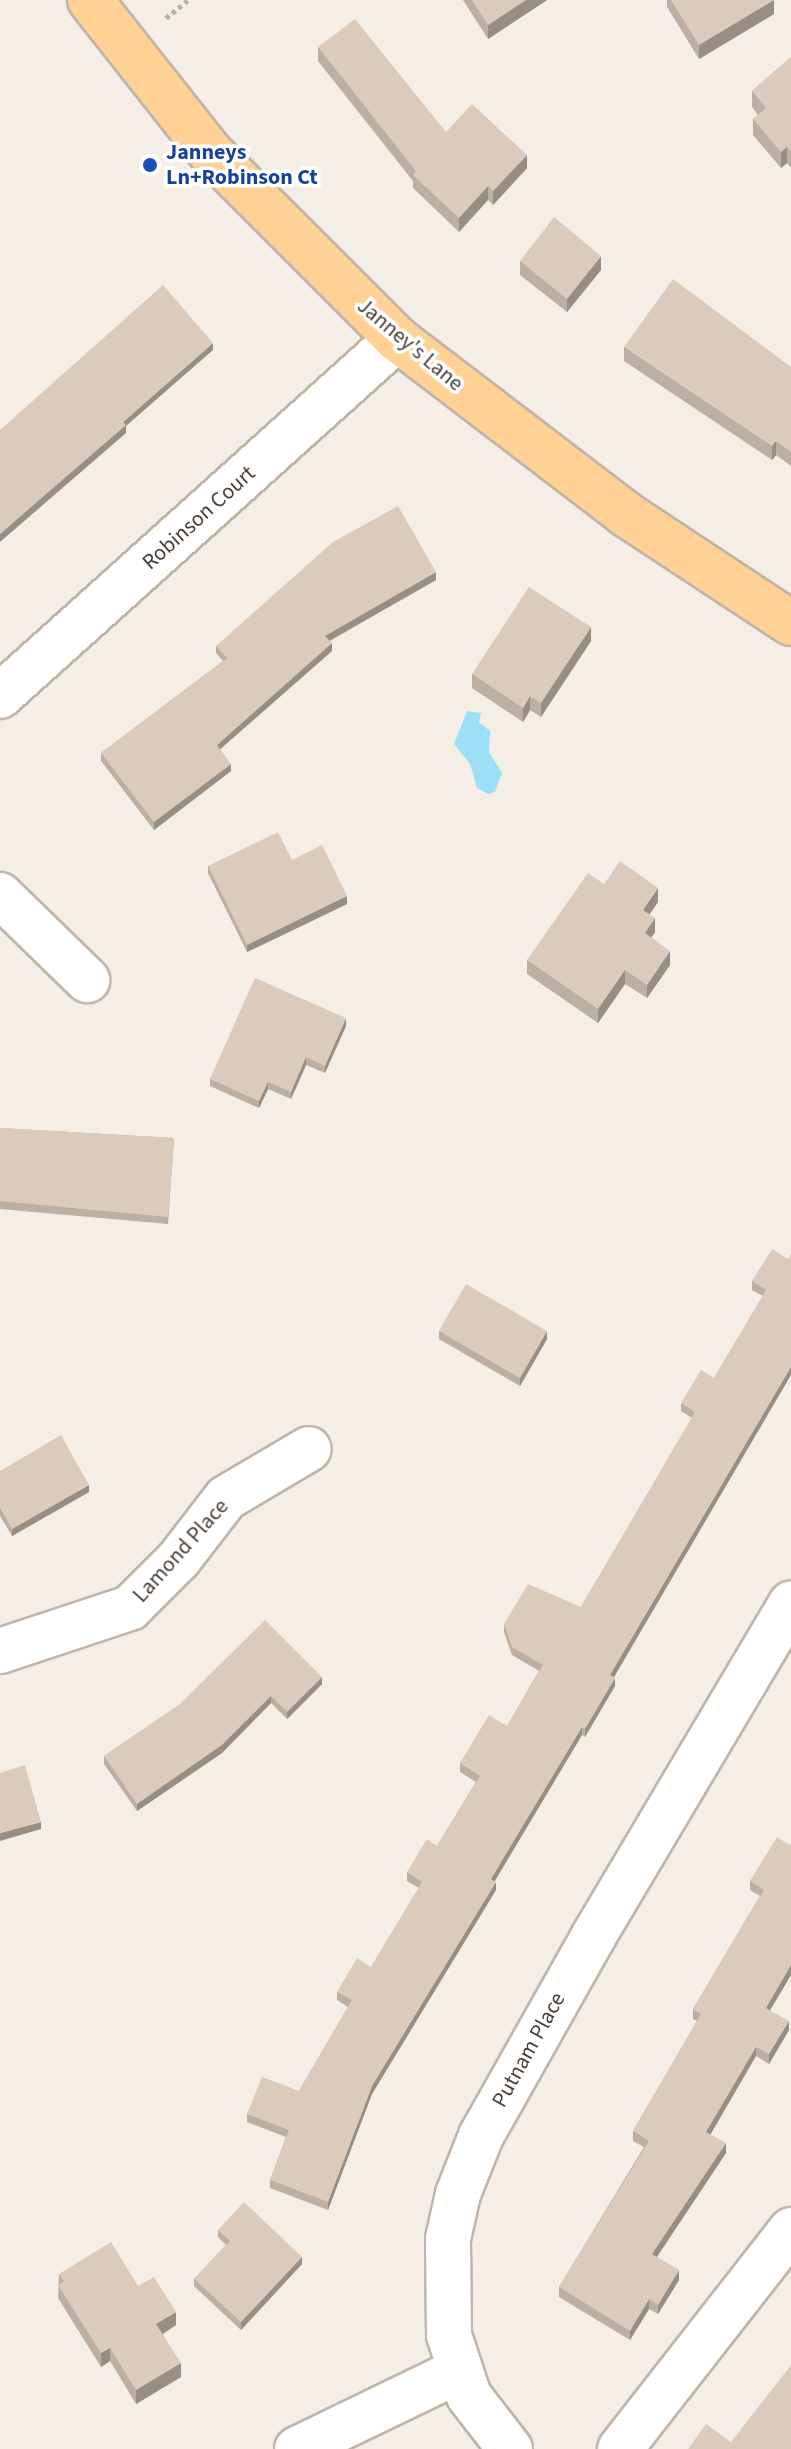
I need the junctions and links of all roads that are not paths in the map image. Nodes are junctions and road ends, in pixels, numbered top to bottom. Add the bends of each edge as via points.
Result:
1 (90, 0) edge
2 (397, 339) junction
3 (791, 623) edge
4 (0, 696) edge
5 (0, 895) edge
6 (87, 980) dead end
7 (309, 1449) dead end
8 (791, 1603) edge
9 (0, 1651) edge
10 (791, 2230) edge
11 (458, 2371) junction
12 (297, 2449) edge
13 (510, 2449) edge
14 (620, 2449) edge

1 - 2 main road, Janney's Lane via 211,153
2 - 3 main road, Janney's Lane via 627,515
2 - 4 street, Robinson Court
5 - 6 street
7 - 9 street, Lamond Place via 226,1498 179,1559 130,1608
8 - 11 street, Putnam Place via 481,2136 458,2194 448,2239 449,2335
10 - 14 street
11 - 12 street
11 - 13 street, Putnam Place via 487,2424

